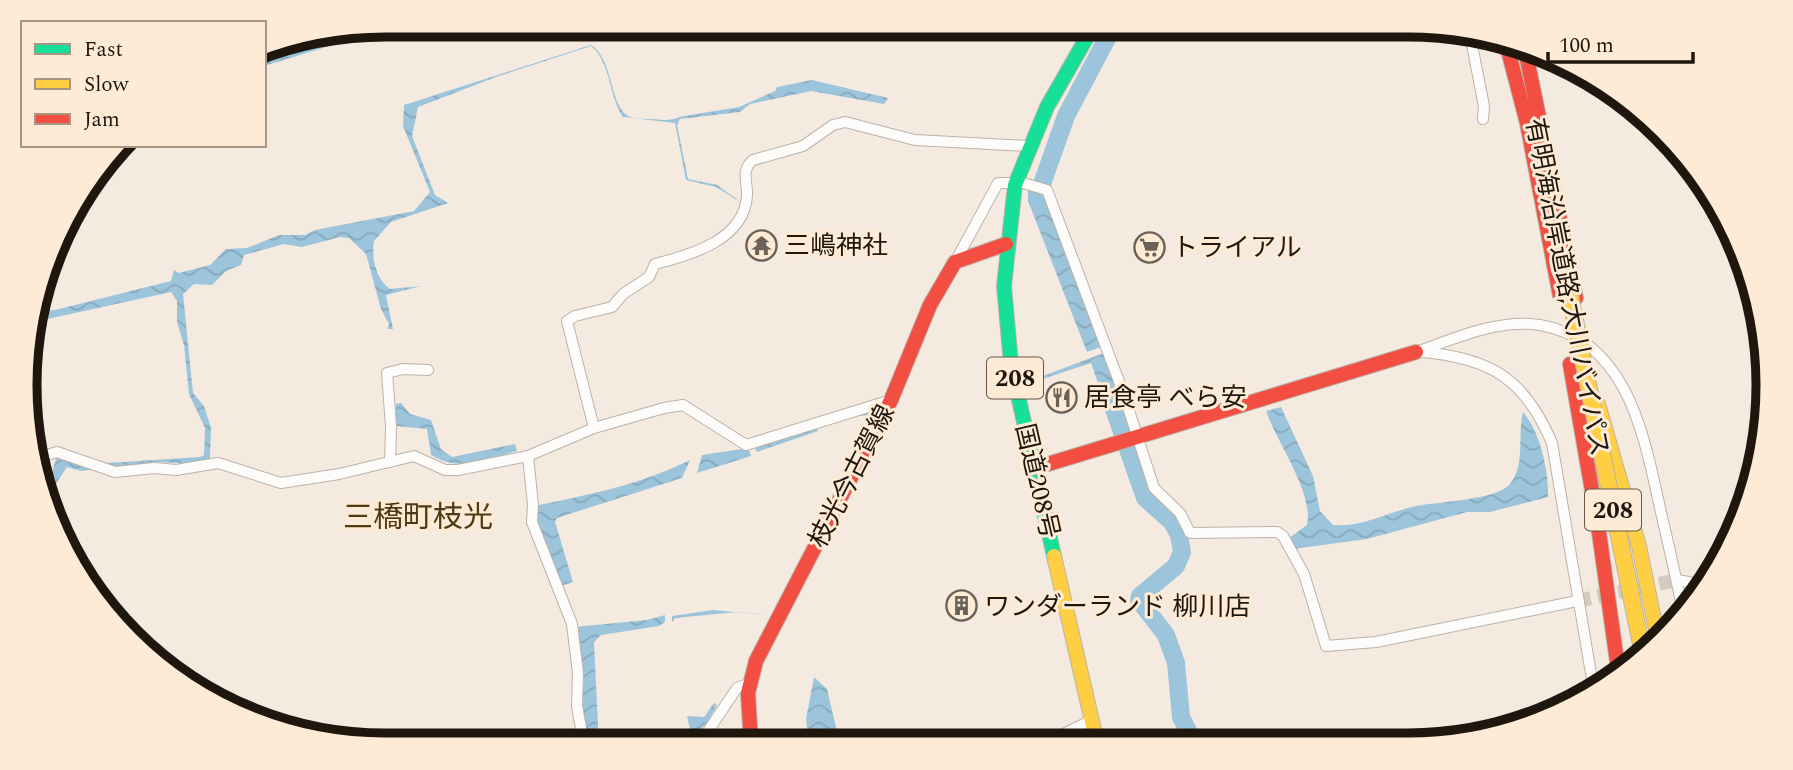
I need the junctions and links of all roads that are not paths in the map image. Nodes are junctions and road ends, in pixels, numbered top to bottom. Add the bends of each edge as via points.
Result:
1 (1087, 37) edge
2 (1471, 42) edge
3 (1509, 52) edge
4 (1521, 56) edge
5 (1526, 57) edge
6 (1483, 119) dead end
7 (1029, 146) junction
8 (1019, 184) junction
9 (1006, 244) junction
10 (955, 262) junction
11 (1569, 296) junction
12 (1416, 352) junction
13 (428, 370) dead end
14 (1597, 399) junction
15 (891, 400) junction
16 (594, 428) junction
17 (1137, 437) junction
18 (44, 456) edge
19 (528, 456) junction
20 (390, 462) junction
21 (1035, 468) junction
22 (1677, 580) junction
23 (1694, 583) edge
24 (1577, 601) junction
25 (1681, 601) edge
26 (1656, 629) edge
27 (1646, 639) edge
28 (1641, 644) edge
29 (1617, 663) edge
30 (1592, 681) edge
31 (750, 683) junction
32 (1092, 720) junction
33 (582, 733) edge
34 (707, 733) edge
35 (749, 733) edge
36 (1066, 733) edge
37 (1095, 733) edge

1 - 7 main road, 国道208号 / 208
2 - 6 street
3 - 11 main road
4 - 11 main road, 有明海沿岸道路;大川バイパス / 208
5 - 11 main road, 有明海沿岸道路;大川バイパス / 208
7 - 8 main road, 国道208号 / 208
7 - 16 street via 915,140 845,122 803,146 752,160 744,176 747,199 731,232 687,255 655,264 649,277 612,307 567,321
8 - 9 main road, 国道208号 / 208
8 - 10 street via 999,183
8 - 17 street via 1047,190
9 - 10 main road
9 - 21 main road, 国道208号 / 208 via 1006,331
10 - 15 main road, 枝光今古賀線 via 930,305
11 - 14 main road, 有明海沿岸道路;大川バイパス / 208
11 - 28 main road, 有明海沿岸道路;大川バイパス / 208, bridge
11 - 29 main road via 1570,364
12 - 17 main road
12 - 22 street via 1483,330 1539,325 1570,336 1597,353 1618,377 1634,407
12 - 24 street via 1455,355 1485,365 1514,381 1539,411 1552,443
13 - 20 street via 387,373
14 - 26 main road via 1639,546
14 - 27 main road, 有明海沿岸道路;大川バイパス / 208
15 - 16 street via 746,444 683,405
15 - 31 main road, 枝光今古賀線 via 762,649
16 - 19 street
17 - 21 main road
17 - 24 street via 1154,488 1180,513 1190,533 1277,532 1283,536 1304,574 1326,646 1376,642
18 - 20 street via 57,452 115,472 218,463 281,483
19 - 20 street via 458,470 445,470 414,456
19 - 33 street via 531,522 572,624
21 - 32 main road, 国道208号 / 208
22 - 23 street
22 - 25 street
24 - 30 street
31 - 34 street via 737,688
31 - 35 main road, 枝光今古賀線
32 - 36 street
32 - 37 main road, 国道208号 / 208

